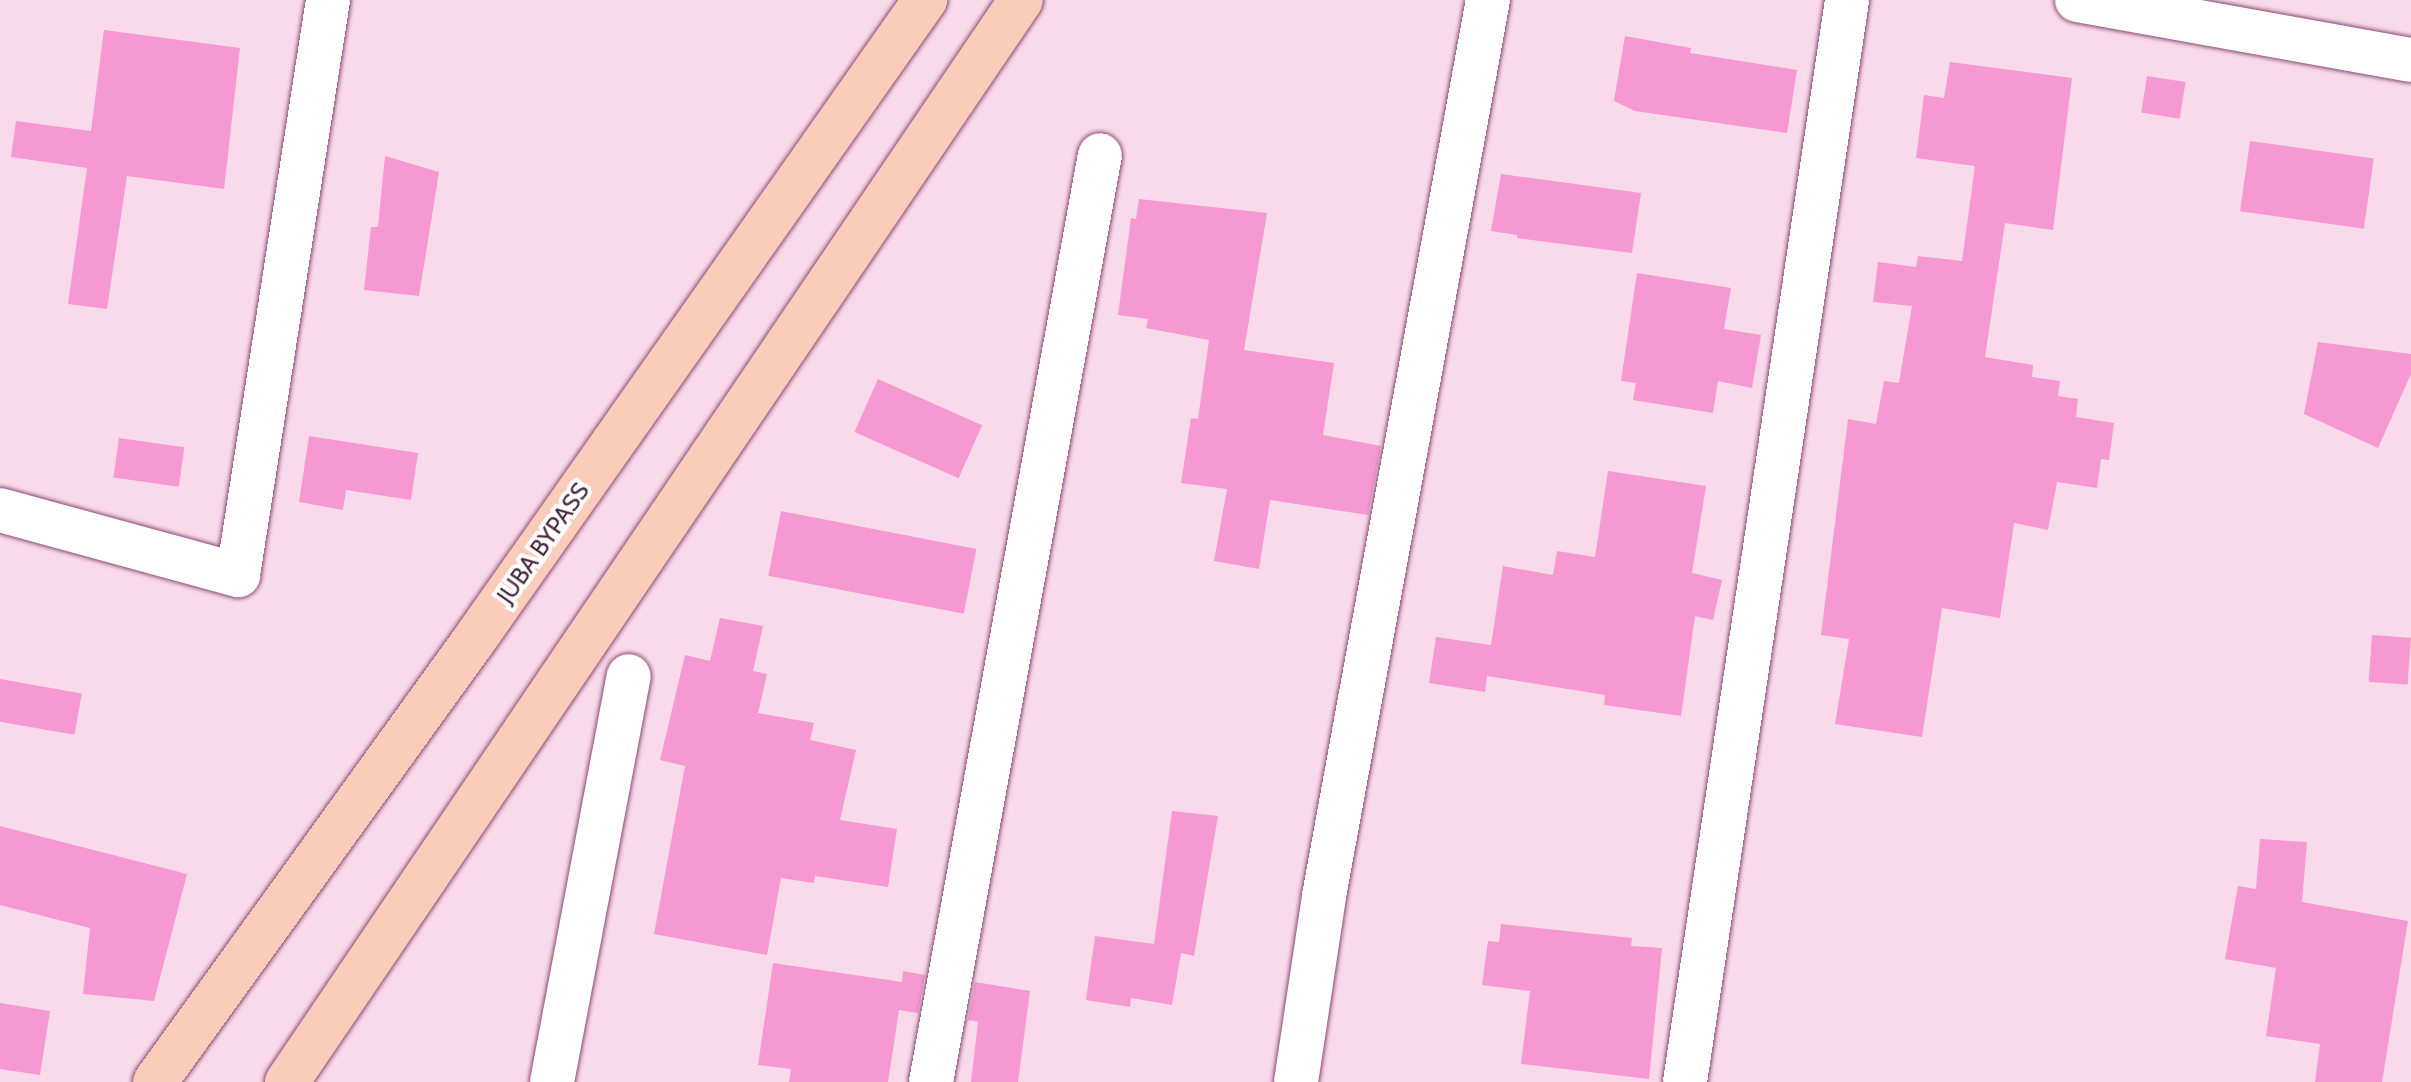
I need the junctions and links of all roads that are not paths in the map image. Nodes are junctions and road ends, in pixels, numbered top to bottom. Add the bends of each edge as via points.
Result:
1 (328, 0) edge
2 (925, 0) edge
3 (1021, 0) edge
4 (1488, 0) edge
5 (1847, 0) edge
6 (2077, 0) edge
7 (2195, 10) edge
8 (2411, 60) edge
9 (1100, 155) dead end
10 (0, 510) edge
11 (629, 676) dead end
12 (155, 1082) edge
13 (287, 1082) edge
14 (552, 1082) edge
15 (931, 1082) edge
16 (1296, 1082) edge
17 (1685, 1082) edge

1 - 10 street via 238,575
2 - 12 main road, JUBA BYPASS
3 - 13 main road
4 - 16 street via 1324,896
5 - 17 street
6 - 7 street
7 - 8 street
9 - 15 street
11 - 14 street

